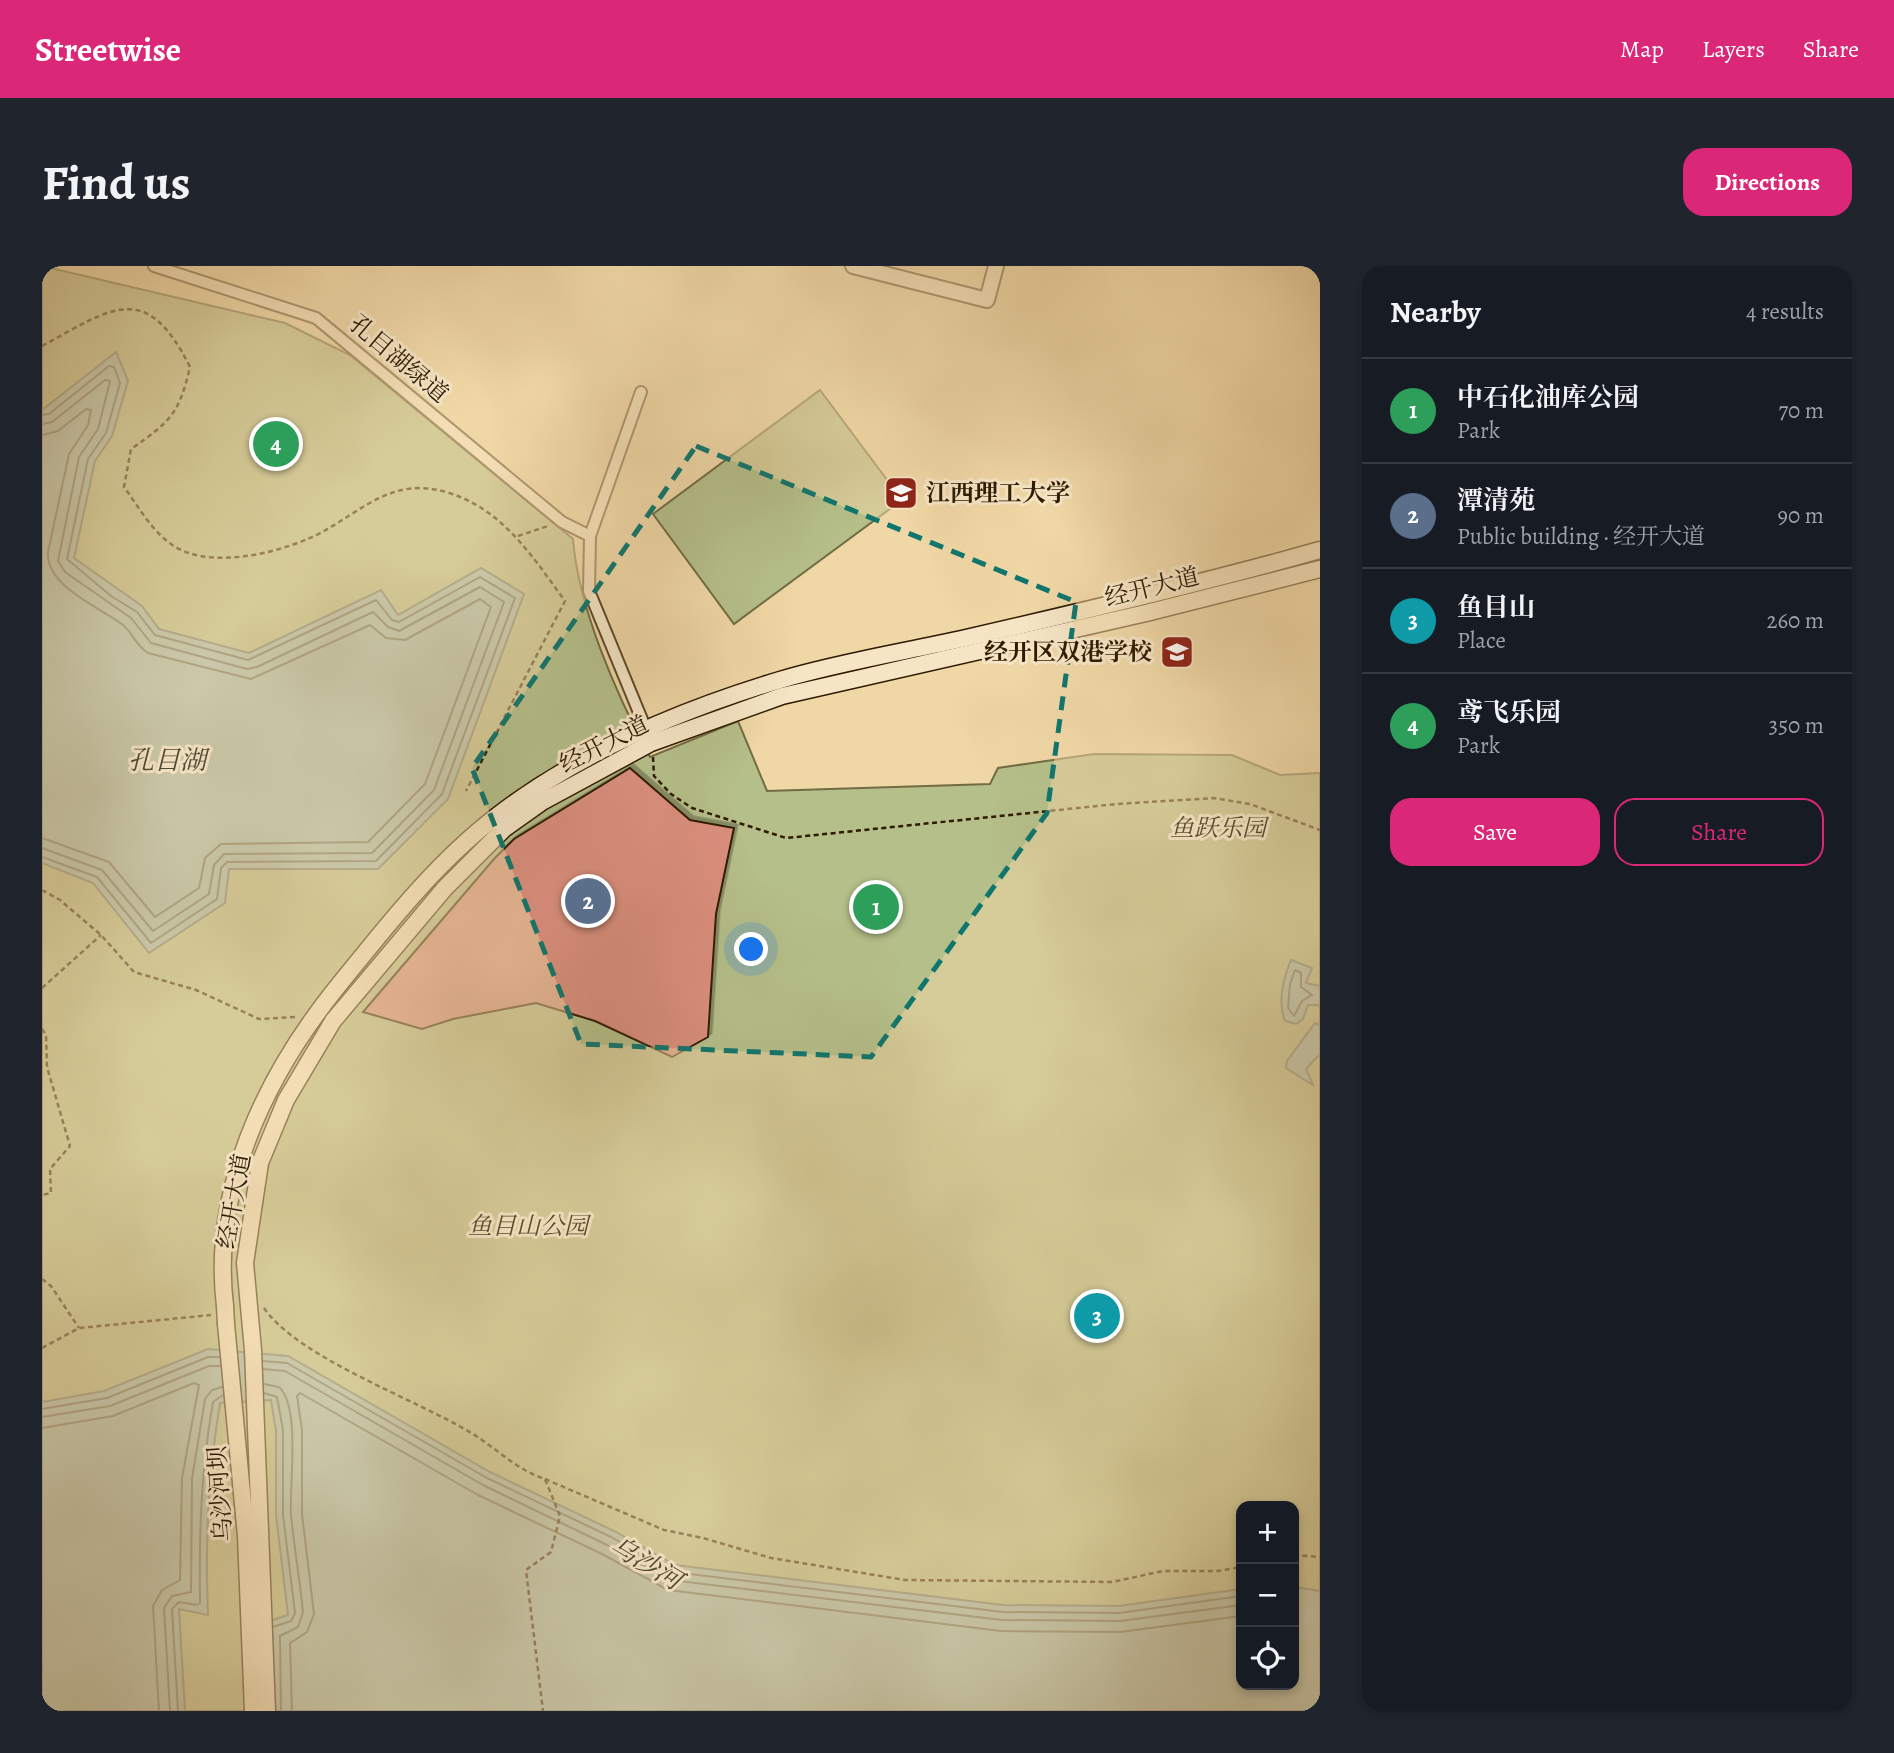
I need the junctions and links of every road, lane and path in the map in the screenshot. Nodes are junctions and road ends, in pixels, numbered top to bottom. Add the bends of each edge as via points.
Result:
1 (154, 266) edge
2 (853, 266) edge
3 (996, 266) edge
4 (42, 346) edge
5 (641, 392) dead end
6 (562, 522) junction
7 (518, 536) junction
8 (590, 537) junction
9 (1320, 550) edge
10 (1320, 569) edge
11 (645, 727) junction
12 (651, 743) junction
13 (466, 791) dead end
14 (1320, 830) edge
15 (42, 890) edge
16 (101, 935) junction
17 (42, 988) edge
18 (314, 1016) junction
19 (42, 1029) edge
20 (42, 1195) edge
21 (221, 1275) joint
22 (42, 1279) edge
23 (260, 1298) dead end
24 (226, 1318) junction
25 (79, 1328) junction
26 (42, 1348) edge
27 (253, 1350) joint
28 (545, 1479) junction
29 (1299, 1555) edge
30 (1320, 1557) edge
31 (1236, 1568) edge
32 (253, 1711) edge
33 (267, 1711) edge
34 (543, 1711) edge

1 - 6 street, 孔目湖绿道 via 316,318
2 - 3 street via 987,300
4 - 7 path via 98,316 131,307 164,323 180,345 190,367 182,402 163,427 131,449 124,487 172,546 206,556 276,552 322,532 382,494 410,488 444,491 477,505
5 - 8 street
6 - 7 path
6 - 8 street, 孔目湖绿道
7 - 13 path via 565,601
8 - 11 street via 589,590
9 - 11 main road, 经开大道 via 1146,596 782,680
10 - 12 main road, 经开大道 via 782,696
11 - 18 main road, 经开大道 via 541,785 495,817 393,918
12 - 14 path via 654,776 671,794 692,808 786,838 1214,798 1250,804
12 - 27 main road, 经开大道 via 542,802 504,829 445,888 333,1021 286,1100 260,1163 245,1263
15 - 16 path
16 - 17 path
16 - 18 path via 134,972 196,990 259,1019
18 - 21 main road, 经开大道 via 275,1074 244,1145 221,1251
19 - 20 path via 47,1068 70,1146 50,1169 51,1193
21 - 24 main road, 乌沙河坝
22 - 25 path
23 - 28 path via 265,1310 294,1340 473,1434 528,1474
24 - 25 path
24 - 32 main road, 乌沙河坝 via 238,1427
25 - 26 path
27 - 33 main road, 乌沙河坝
28 - 31 path via 664,1530 771,1558 905,1580 1112,1583 1163,1571
28 - 34 path via 560,1516 551,1552 526,1570
29 - 30 path

